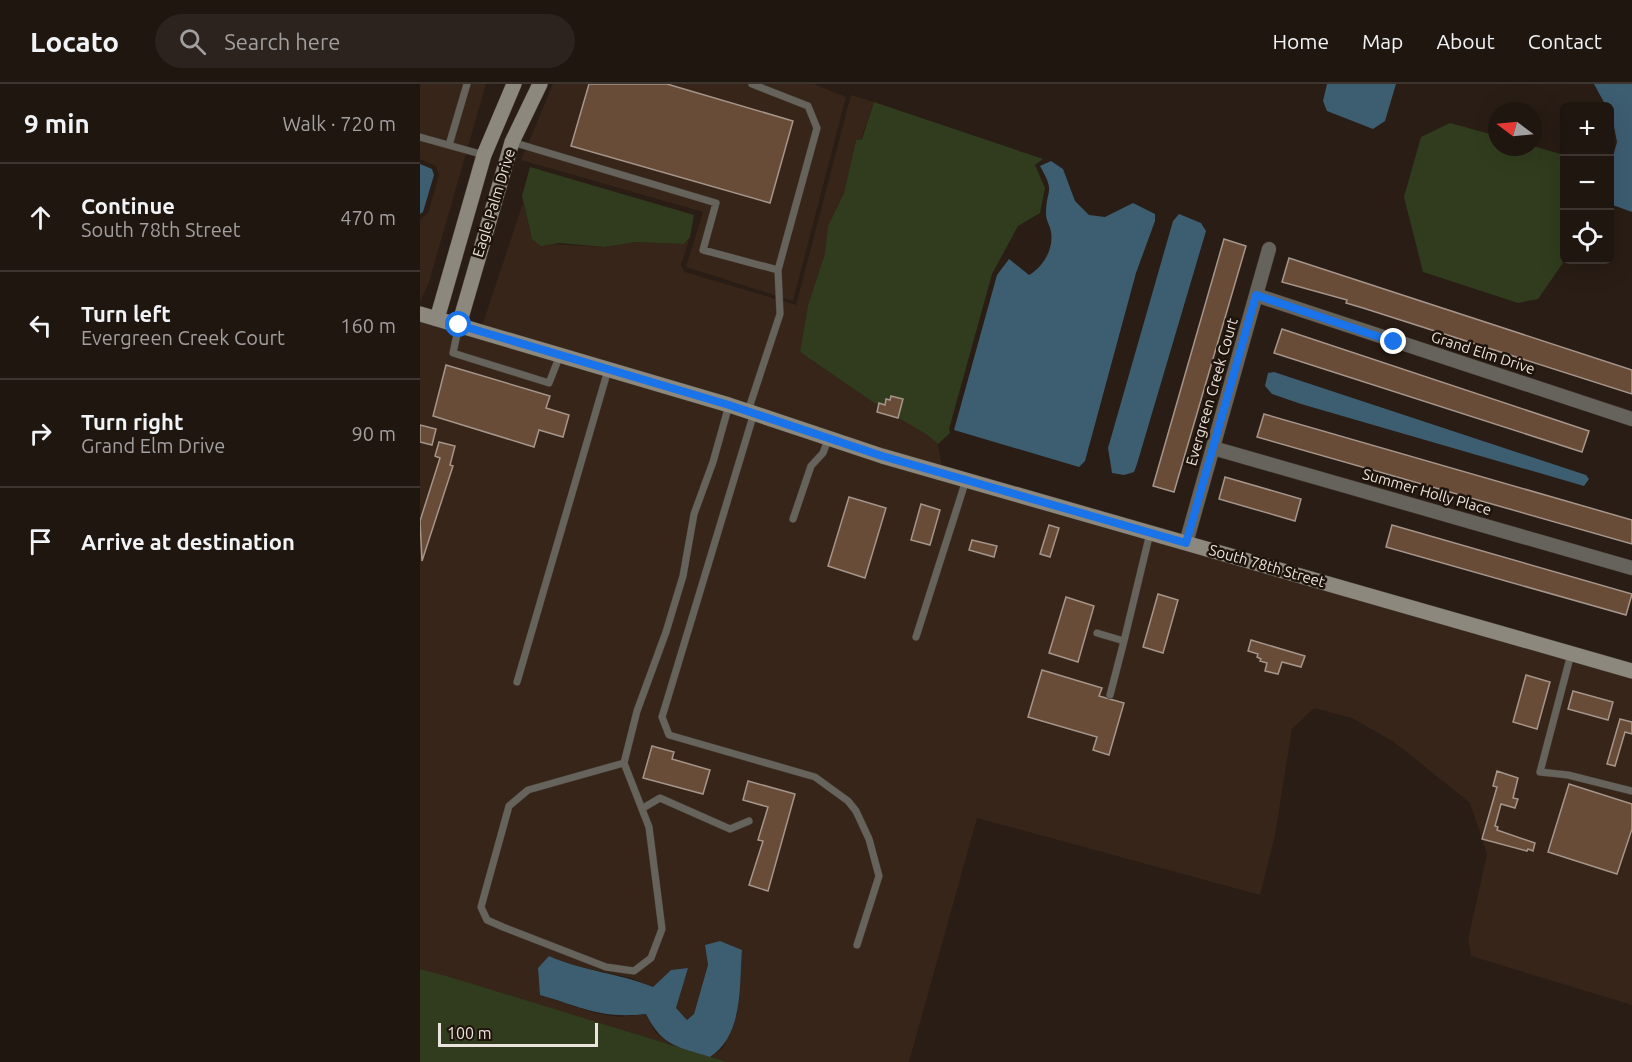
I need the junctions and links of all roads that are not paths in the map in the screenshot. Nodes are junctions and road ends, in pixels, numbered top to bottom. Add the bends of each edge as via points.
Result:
1 (467, 84) edge
2 (514, 84) edge
3 (540, 84) edge
4 (752, 84) edge
5 (420, 137) edge
6 (512, 142) junction
7 (449, 146) junction
8 (484, 155) junction
9 (1269, 249) dead end
10 (778, 270) junction
11 (1256, 295) junction
12 (420, 314) edge
13 (437, 319) junction
14 (459, 325) junction
15 (560, 355) junction
16 (608, 369) junction
17 (729, 405) junction
18 (751, 412) junction
19 (1632, 419) edge
20 (829, 437) junction
21 (1213, 448) junction
22 (966, 480) junction
23 (793, 519) dead end
24 (1150, 533) junction
25 (1186, 543) junction
26 (1632, 568) edge
27 (1097, 633) dead end
28 (916, 637) dead end
29 (1124, 641) junction
30 (1571, 654) junction
31 (1632, 671) edge
32 (517, 682) dead end
33 (1110, 695) dead end
34 (624, 762) junction
35 (1632, 791) edge
36 (643, 808) junction
37 (749, 821) dead end
38 (857, 945) dead end

1 - 7 lane
2 - 8 street, Eagle Palm Drive
3 - 6 street, Eagle Palm Drive
4 - 10 lane via 808,106 817,128
5 - 7 lane
6 - 10 lane via 716,203 704,250
6 - 14 street, Eagle Palm Drive
7 - 8 lane
8 - 13 street, Eagle Palm Drive
9 - 11 street, Evergreen Creek Court
10 - 18 lane via 780,314
11 - 19 street, Grand Elm Drive
11 - 21 street, Evergreen Creek Court
12 - 13 street, South 78th Street
13 - 14 street, South 78th Street
14 - 15 street, South 78th Street
14 - 15 lane via 453,352 549,383
15 - 16 street, South 78th Street
16 - 17 street, South 78th Street
16 - 32 lane
17 - 18 street, South 78th Street
17 - 34 lane via 694,514 683,576 637,711
18 - 20 street, South 78th Street
18 - 38 lane via 662,717 669,735 815,777 848,801 869,839 879,876
20 - 22 street, South 78th Street
20 - 23 lane via 823,453 811,466
21 - 25 street, Evergreen Creek Court
21 - 26 street, Summer Holly Place
22 - 24 street, South 78th Street
22 - 28 lane
24 - 25 street, South 78th Street
24 - 29 lane
25 - 30 street, South 78th Street
27 - 29 lane
29 - 33 lane
30 - 31 street, South 78th Street
30 - 35 lane via 1540,772
34 - 36 lane
34 - 36 lane via 528,790 509,806 481,907 487,920 606,967 634,971 651,958 662,929
36 - 37 lane via 660,798 729,829

